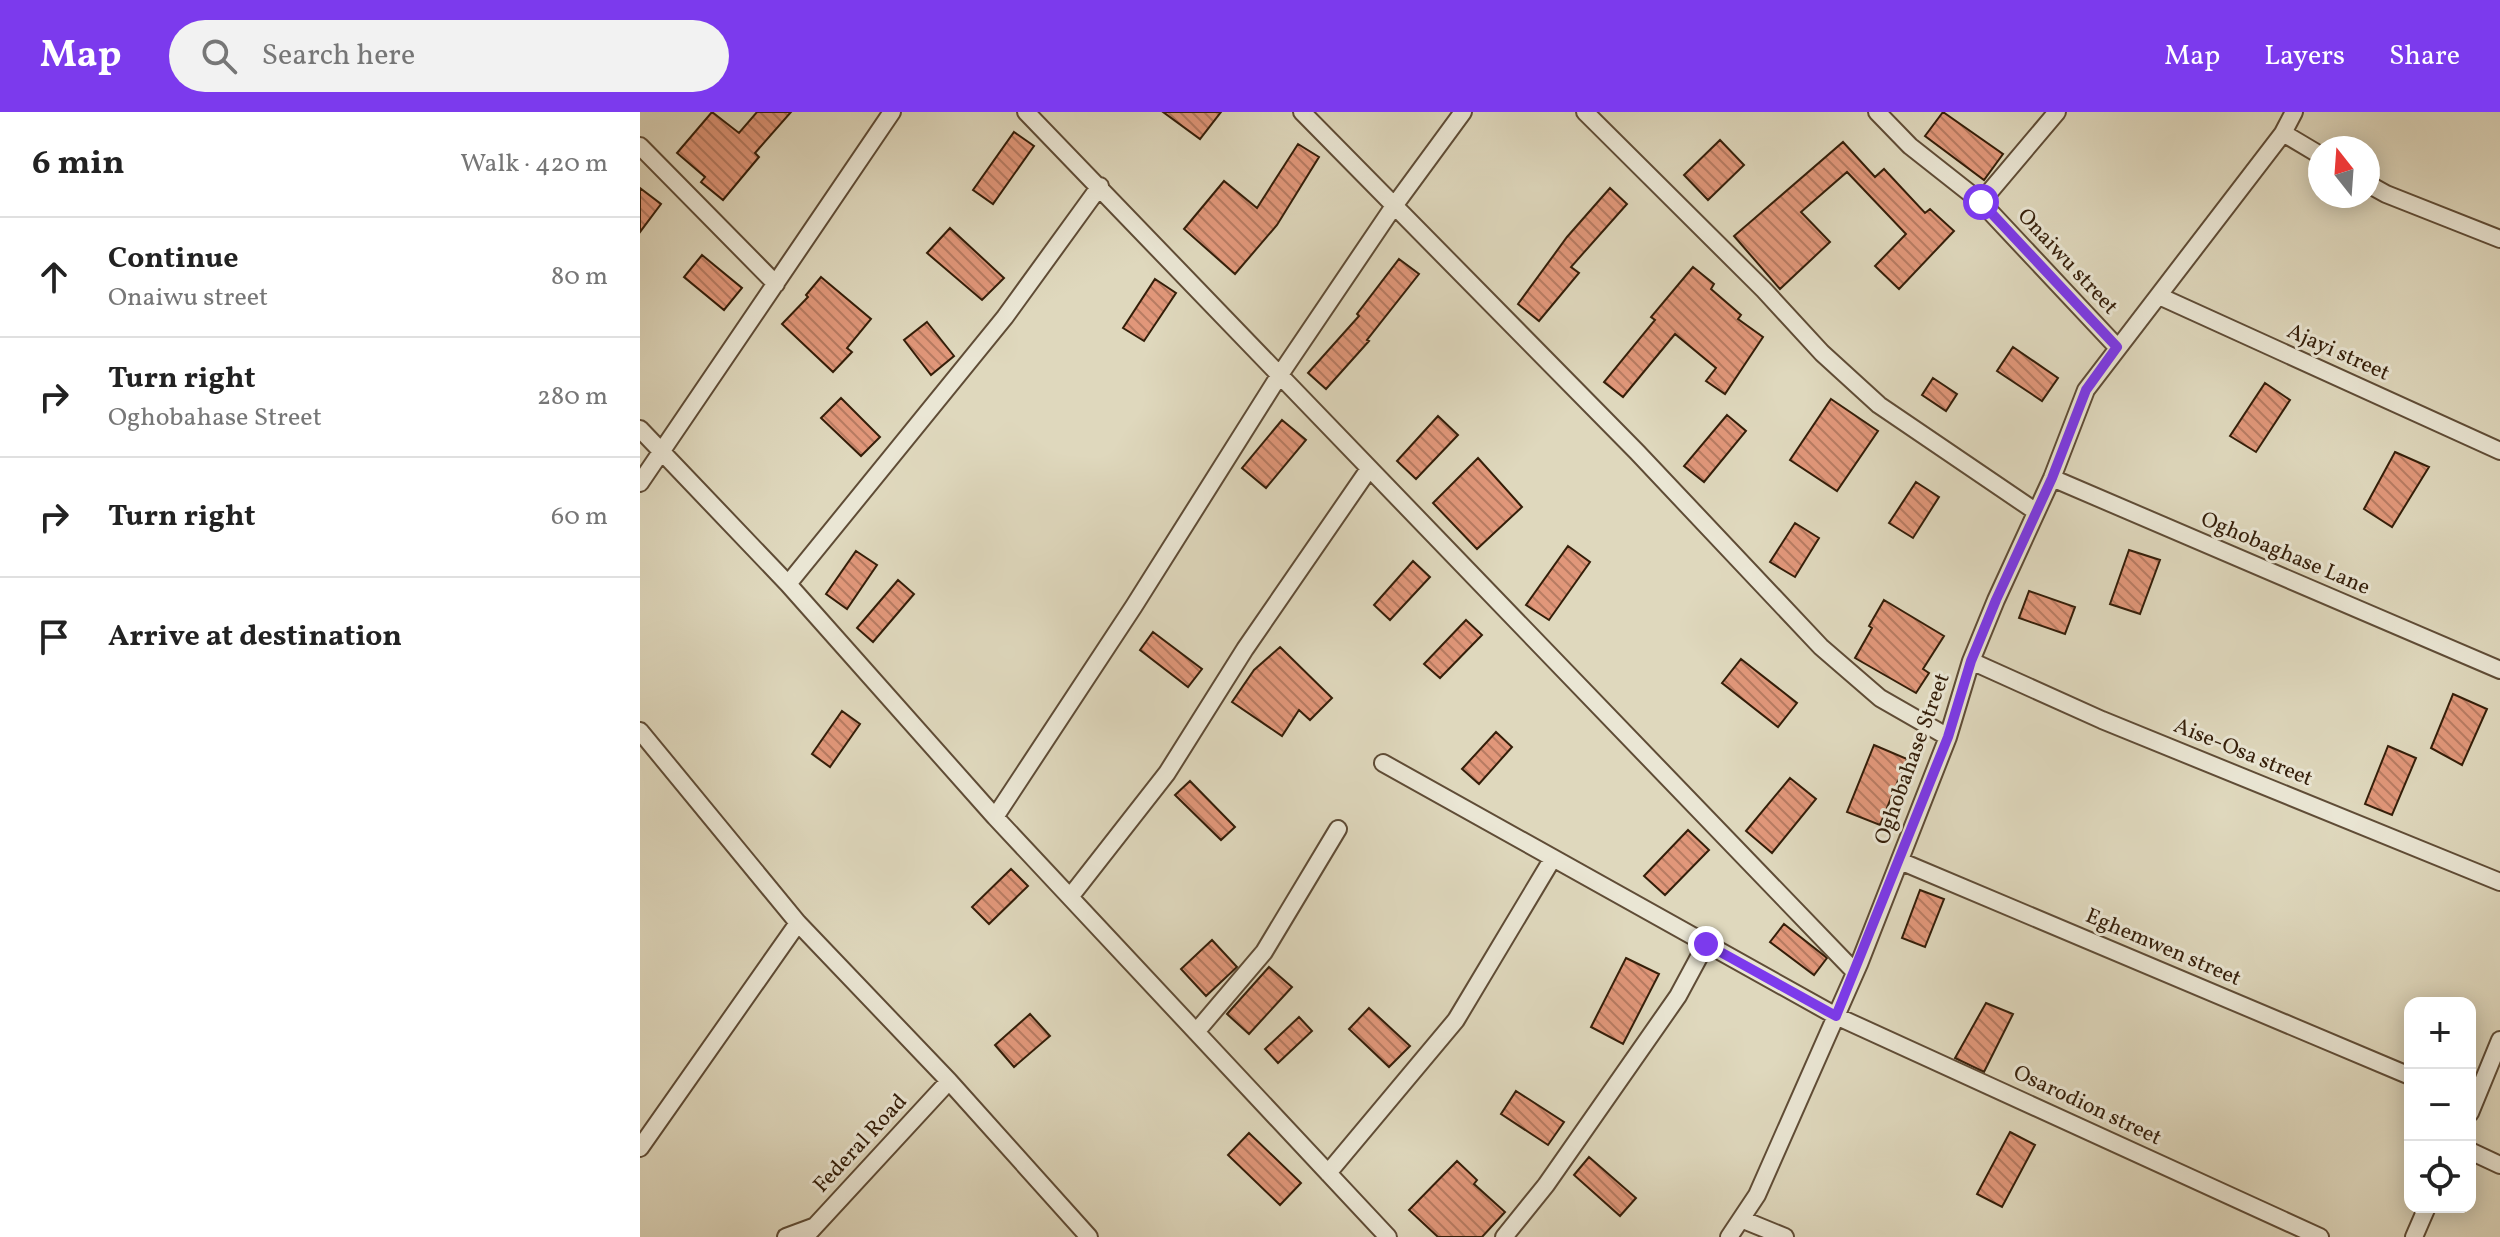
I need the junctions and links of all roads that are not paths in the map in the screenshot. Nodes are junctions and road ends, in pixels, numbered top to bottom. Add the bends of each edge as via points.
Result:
1 (891, 112) edge
2 (1026, 112) edge
3 (1302, 112) edge
4 (1463, 112) edge
5 (1585, 112) edge
6 (1877, 112) edge
7 (2057, 112) edge
8 (2294, 112) edge
9 (2283, 133) junction
10 (640, 146) edge
11 (2308, 148) edge
12 (1100, 186) junction
13 (2380, 191) edge
14 (1981, 202) junction
15 (1394, 206) junction
16 (2500, 239) edge
17 (776, 284) junction
18 (2159, 296) junction
19 (2117, 347) junction
20 (1279, 376) junction
21 (640, 429) edge
22 (2500, 451) edge
23 (661, 453) junction
24 (1369, 469) junction
25 (2052, 478) junction
26 (640, 483) edge
27 (2035, 511) junction
28 (788, 584) junction
29 (1971, 661) junction
30 (2500, 670) edge
31 (640, 731) edge
32 (1948, 737) junction
33 (1383, 763) dead end
34 (995, 817) junction
35 (1338, 829) dead end
36 (1553, 858) junction
37 (1900, 861) junction
38 (2500, 882) edge
39 (1070, 897) junction
40 (798, 923) junction
41 (1706, 944) junction
42 (1855, 972) junction
43 (1836, 1016) junction
44 (1196, 1032) junction
45 (2500, 1040) edge
46 (2404, 1073) edge
47 (949, 1081) junction
48 (2476, 1095) edge
49 (640, 1148) edge
50 (2476, 1154) edge
51 (2500, 1165) edge
52 (1328, 1173) junction
53 (2424, 1213) edge
54 (1741, 1219) junction
55 (797, 1235) edge
56 (1089, 1237) edge
57 (1388, 1237) edge
58 (1504, 1237) edge
59 (1729, 1237) edge
60 (1785, 1237) edge
61 (2320, 1237) edge
62 (2414, 1237) edge

1 - 17 street
2 - 12 street
3 - 15 street
4 - 15 street
5 - 27 street via 1879,405
6 - 14 street, Onaiwu street via 1910,146
7 - 14 street
8 - 9 street, Oghobahase Street
9 - 11 street
9 - 18 street, Oghobahase Street
10 - 17 street
12 - 20 street
12 - 28 street via 1005,317
13 - 16 street
14 - 19 street, Onaiwu street
15 - 20 street
15 - 32 street via 1821,647 1880,698
17 - 23 street
18 - 19 street, Oghobahase Street
18 - 22 street, Ajayi street
19 - 25 street, Oghobahase Street via 2086,390
20 - 24 street
20 - 34 street
21 - 23 street
23 - 26 street
23 - 28 street
24 - 39 street via 1167,773
24 - 42 street
25 - 27 street, Oghobahase Street
25 - 30 street, Oghobaghase Lane
27 - 29 street, Oghobahase Street
28 - 34 street
29 - 32 street, Oghobahase Street
29 - 38 street, Aise-Osa street
31 - 40 street
32 - 37 street, Oghobahase Street
33 - 36 street, Osarodion street
34 - 39 street
35 - 44 street via 1264,952
36 - 41 street, Osarodion street
36 - 52 street via 1456,1020
37 - 42 street, Oghobahase Street
37 - 46 street, Eghemwen street
39 - 44 street
40 - 47 street
40 - 49 street
41 - 43 street, Osarodion street
41 - 58 street via 1678,996
42 - 43 street, Oghobahase Street
43 - 54 street, Oghobahase Street via 1757,1195
43 - 61 street, Osarodion street
44 - 52 street
45 - 48 street
47 - 55 street, Federal Road
47 - 56 street
50 - 51 street
52 - 57 street
53 - 62 street
54 - 59 street, Oghobahase Street
54 - 60 street

